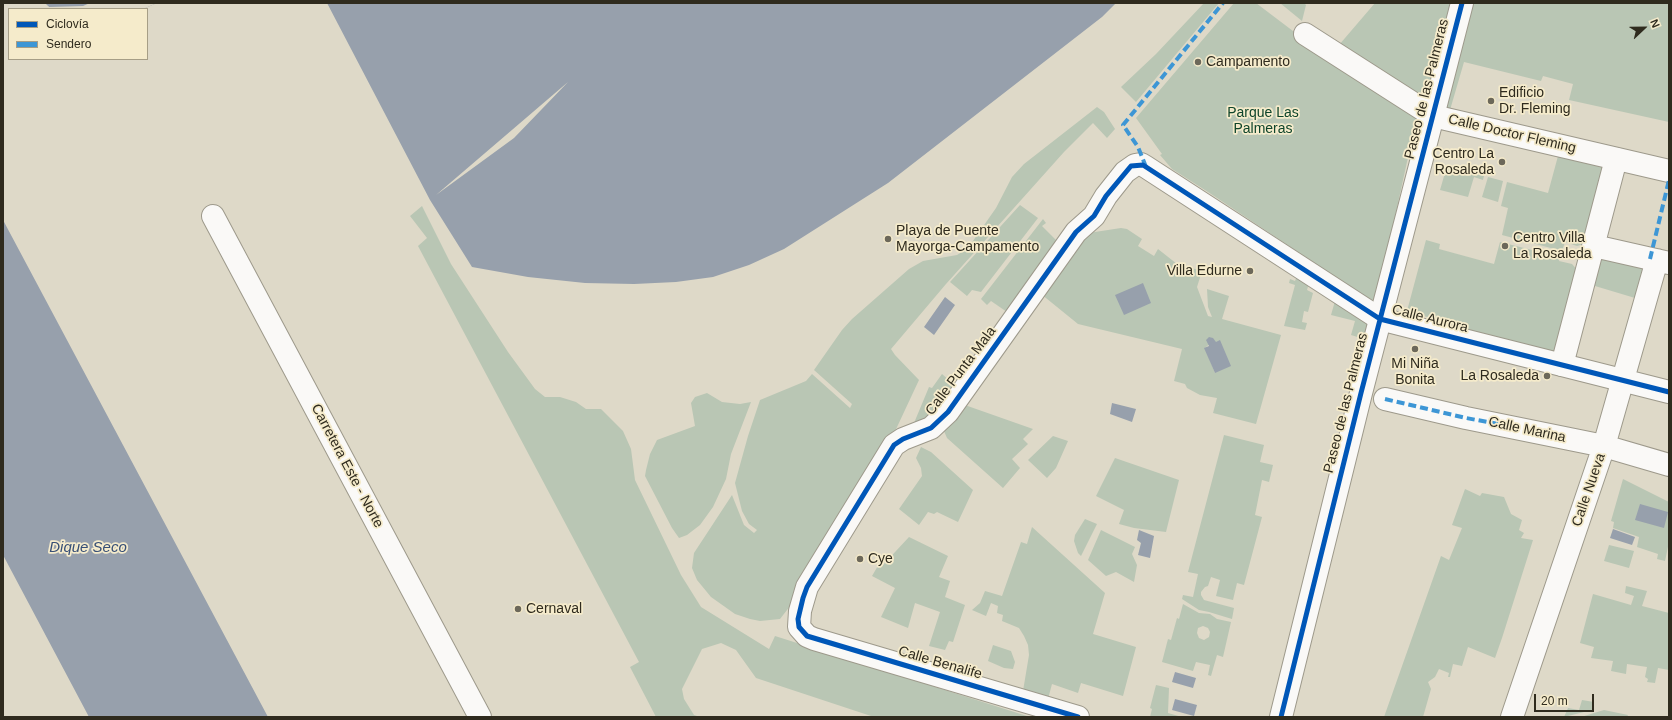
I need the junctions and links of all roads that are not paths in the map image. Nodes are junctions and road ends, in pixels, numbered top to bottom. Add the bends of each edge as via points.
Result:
1 (1462, 3) edge
2 (1304, 34) dead end
3 (1433, 116) junction
4 (1616, 159) junction
5 (1130, 167) joint
6 (1669, 171) edge
7 (213, 216) dead end
8 (1594, 246) junction
9 (1663, 262) edge
10 (1380, 319) junction
11 (1562, 365) junction
12 (1622, 380) junction
13 (1669, 392) edge
14 (1385, 399) dead end
15 (1604, 446) junction
16 (1669, 465) edge
17 (800, 627) joint
18 (480, 717) edge
19 (1078, 717) edge
20 (1281, 717) edge
21 (1512, 717) edge

1 - 3 street, Paseo de las Palmeras
2 - 3 street, Calle Doctor Fleming
3 - 4 street, Calle Doctor Fleming
3 - 10 street, Paseo de las Palmeras
4 - 6 street, Calle Doctor Fleming
4 - 8 street
5 - 10 street, Calle Aurora via 1139,164 1146,167
5 - 17 street, Calle Punta Mala via 1106,196 1094,216 1076,232 948,412 931,428 894,445 807,587 800,611
7 - 18 street, Carretera Este - Norte
8 - 9 street
8 - 11 street
9 - 12 street, Calle Nueva
10 - 11 street, Calle Aurora
10 - 20 street, Paseo de las Palmeras
11 - 12 street, Calle Aurora
12 - 13 street, Calle Aurora
12 - 15 street, Calle Nueva
14 - 15 street, Calle Marina
15 - 16 street, Calle Marina
15 - 21 street, Calle Nueva
17 - 19 street, Calle Benalife via 807,636 814,639

